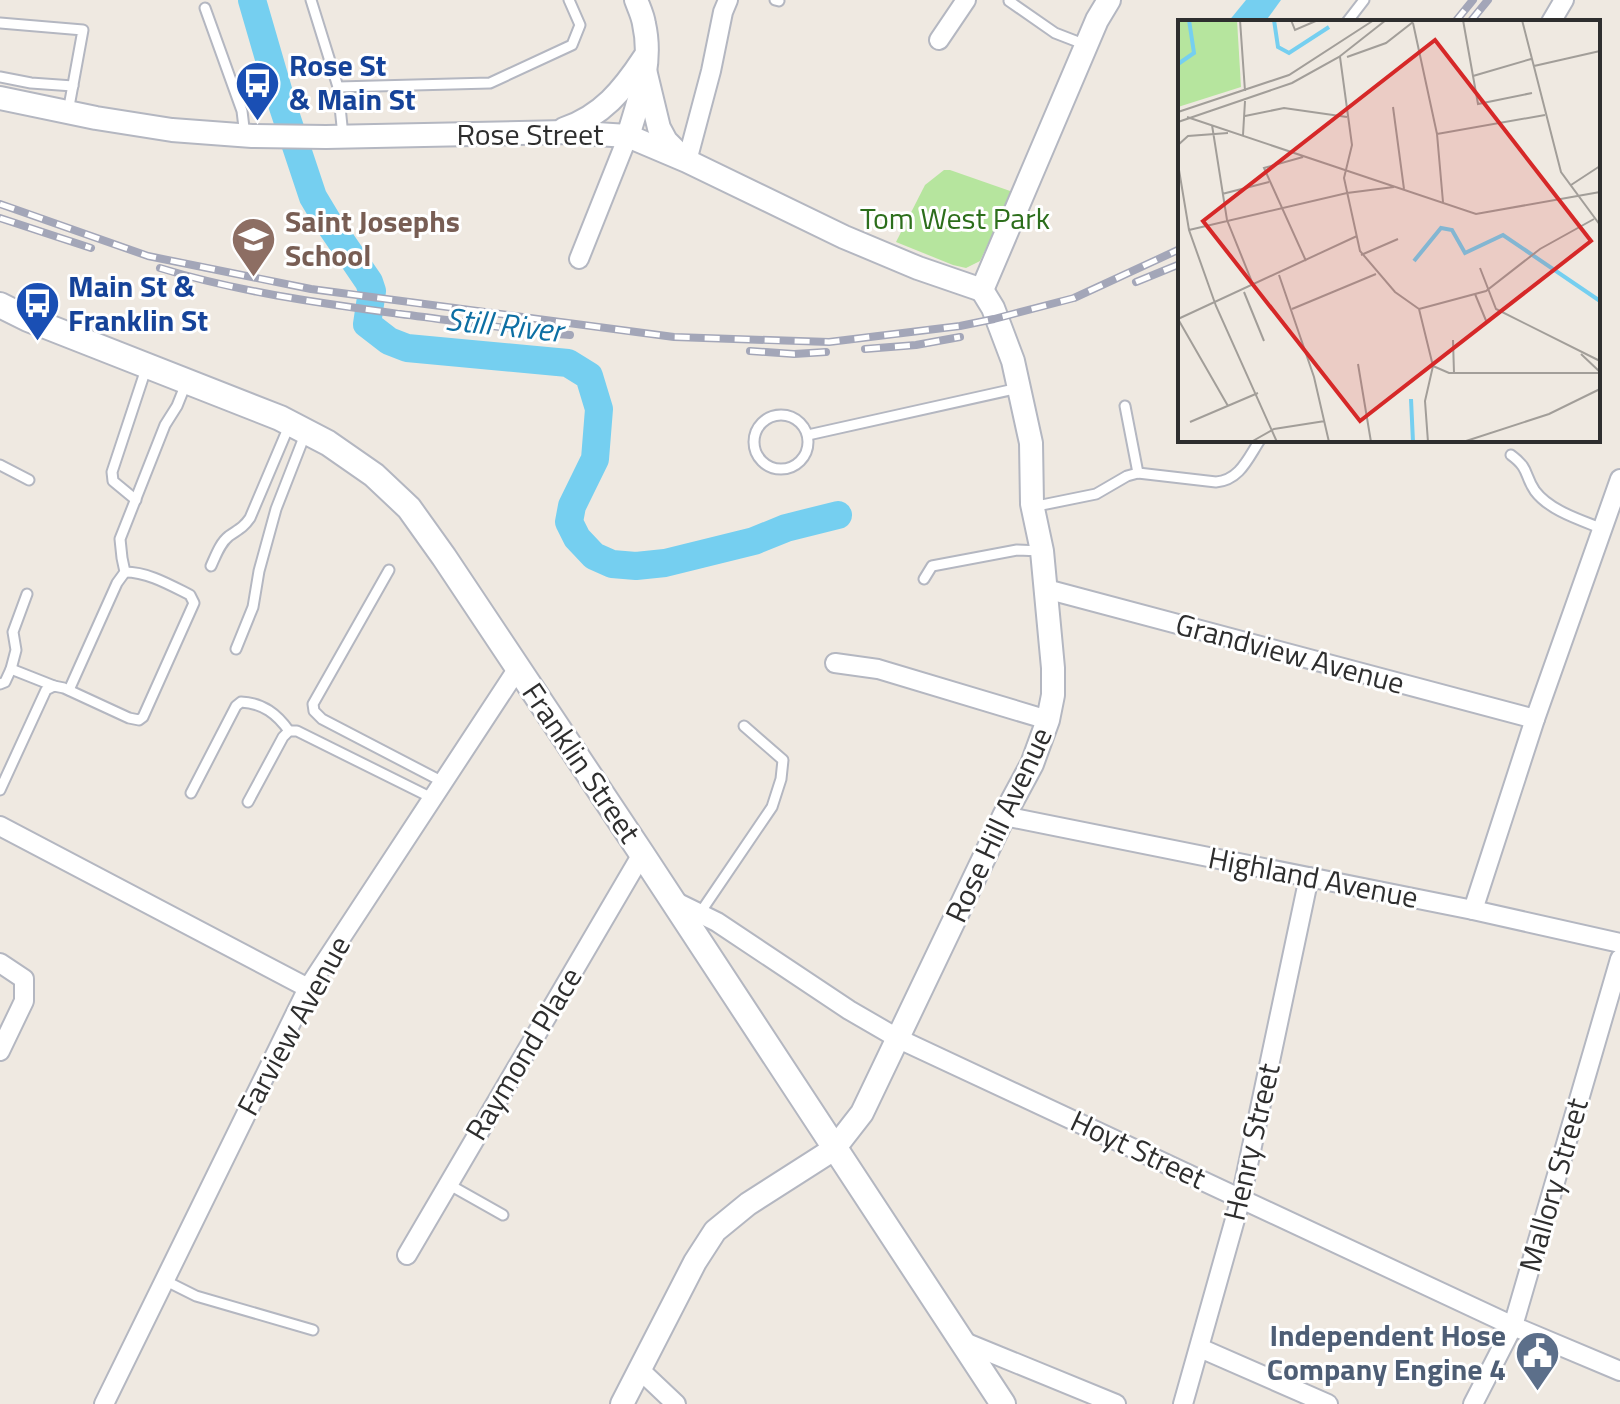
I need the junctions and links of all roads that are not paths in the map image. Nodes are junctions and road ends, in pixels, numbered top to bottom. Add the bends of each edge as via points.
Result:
1 (311, 0) edge
2 (569, 0) edge
3 (636, 0) edge
4 (728, 0) edge
5 (966, 0) edge
6 (1109, 0) edge
7 (1364, 0) edge
8 (1564, 0) edge
9 (1009, 1) edge
10 (205, 8) dead end
11 (1349, 20) edge
12 (1552, 20) edge
13 (0, 23) edge
14 (939, 40) dead end
15 (1086, 45) junction
16 (647, 64) junction
17 (0, 77) edge
18 (73, 86) junction
19 (338, 87) junction
20 (29, 93) junction
21 (0, 98) edge
22 (68, 112) junction
23 (555, 132) junction
24 (248, 136) junction
25 (628, 136) junction
26 (334, 137) junction
27 (687, 161) junction
28 (579, 259) dead end
29 (982, 290) junction
30 (0, 305) edge
31 (148, 366) junction
32 (187, 381) junction
33 (1019, 388) junction
34 (1125, 406) dead end
35 (298, 427) junction
36 (808, 435) junction
37 (1259, 442) edge
38 (1511, 455) dead end
39 (0, 465) edge
40 (1138, 473) junction
41 (1620, 479) edge
42 (29, 480) dead end
43 (136, 500) junction
44 (1616, 505) edge
45 (1032, 507) junction
46 (1603, 529) junction
47 (1042, 551) junction
48 (211, 566) dead end
49 (389, 570) dead end
50 (125, 572) junction
51 (924, 579) dead end
52 (1046, 589) junction
53 (27, 594) dead end
54 (236, 649) dead end
55 (835, 663) dead end
56 (518, 668) junction
57 (11, 669) junction
58 (0, 684) edge
59 (54, 686) junction
60 (69, 690) junction
61 (1535, 719) junction
62 (1048, 720) junction
63 (744, 726) dead end
64 (289, 731) junction
65 (0, 790) edge
66 (438, 790) junction
67 (191, 793) dead end
68 (248, 802) dead end
69 (1004, 816) junction
70 (0, 826) edge
71 (642, 854) junction
72 (1309, 877) junction
73 (672, 900) junction
74 (1473, 910) junction
75 (700, 913) junction
76 (1620, 943) edge
77 (1620, 959) edge
78 (0, 963) edge
79 (308, 988) junction
80 (899, 1039) junction
81 (0, 1051) edge
82 (834, 1149) junction
83 (448, 1184) junction
84 (1241, 1198) junction
85 (503, 1215) dead end
86 (407, 1255) dead end
87 (164, 1280) junction
88 (1513, 1326) junction
89 (313, 1330) dead end
90 (962, 1341) junction
91 (1200, 1348) junction
92 (640, 1370) junction
93 (1620, 1371) edge
94 (104, 1404) edge
95 (622, 1404) edge
96 (676, 1404) edge
97 (1003, 1404) edge
98 (1116, 1404) edge
99 (1183, 1404) edge
100 (1328, 1404) edge
101 (1473, 1404) edge

1 - 19 lane
2 - 19 lane via 580,25 572,45 490,83
3 - 16 street via 645,25
4 - 27 street
5 - 14 street
6 - 15 street
7 - 11 lane
8 - 12 street
9 - 15 lane via 1055,33
10 - 24 lane
13 - 18 lane via 83,30
15 - 29 street
16 - 23 street via 599,112
16 - 25 street
16 - 27 street via 659,128
17 - 20 lane
18 - 20 lane
18 - 22 lane
19 - 26 lane
20 - 21 street, Rose Street
20 - 22 street, Rose Street
22 - 24 street, Rose Street via 172,130
23 - 25 street, Rose Street
23 - 26 street, Rose Street
24 - 26 street, Rose Street
25 - 27 street, Rose Street
25 - 28 street
27 - 29 street, Rose Street via 844,237
29 - 33 street, Rose Hill Avenue
30 - 31 main road, Franklin Street
31 - 32 main road, Franklin Street
31 - 43 lane via 112,472 113,481
32 - 35 main road, Franklin Street
32 - 43 lane
33 - 36 lane
33 - 45 street, Rose Hill Avenue via 1031,443
34 - 40 lane
35 - 48 lane via 250,518 222,544
35 - 54 lane via 253,607
35 - 56 main road, Franklin Street via 374,475 409,508
36 - 36 lane via 792,417 774,415 759,425 753,442 765,465 783,469 805,455
37 - 40 lane via 1240,470 1225,481
38 - 46 lane via 1525,467 1543,500
39 - 42 lane
40 - 45 lane via 1096,494
41 - 44 street
43 - 50 lane via 120,539
44 - 46 street
45 - 47 street, Rose Hill Avenue
46 - 61 street
47 - 51 lane via 1017,550 932,566
47 - 52 street, Rose Hill Avenue
49 - 66 lane via 313,704 314,711
50 - 60 lane
50 - 60 lane via 178,589 194,603 143,717 129,718
52 - 61 street, Grandview Avenue
52 - 62 street, Rose Hill Avenue via 1053,668
53 - 57 lane via 13,632
55 - 62 street via 878,669
56 - 66 street, Farview Avenue
56 - 71 main road, Franklin Street
57 - 58 lane
57 - 59 lane
59 - 60 lane
59 - 65 lane via 46,690
61 - 74 street
62 - 69 street, Rose Hill Avenue
63 - 75 lane via 783,760 781,779 772,807
64 - 66 lane
64 - 67 lane via 278,715 254,702 241,702
64 - 68 lane
66 - 79 street, Farview Avenue
69 - 72 street, Highland Avenue
69 - 80 street, Rose Hill Avenue
70 - 79 street
71 - 73 main road, Franklin Street
71 - 83 street, Raymond Place
72 - 74 street, Highland Avenue
72 - 84 street, Henry Street
73 - 75 street, Hoyt Street
73 - 82 main road, Franklin Street
74 - 76 street, Highland Avenue
75 - 80 street, Hoyt Street
77 - 88 street, Mallory Street
78 - 81 street via 24,979 24,1001
79 - 87 street, Farview Avenue
80 - 82 street, Rose Hill Avenue via 862,1113
80 - 84 street, Hoyt Street
82 - 90 main road, Franklin Street
82 - 92 street, Rose Hill Avenue via 715,1231
83 - 85 lane
83 - 86 street, Raymond Place
84 - 88 street, Hoyt Street
84 - 91 street, Henry Street
87 - 89 lane via 196,1296
87 - 94 street, Farview Avenue
88 - 93 street, Hoyt Street
88 - 101 street, Mallory Street
90 - 97 main road, Franklin Street
90 - 98 street
91 - 99 street, Henry Street
91 - 100 street
92 - 95 street, Rose Hill Avenue
92 - 96 street

